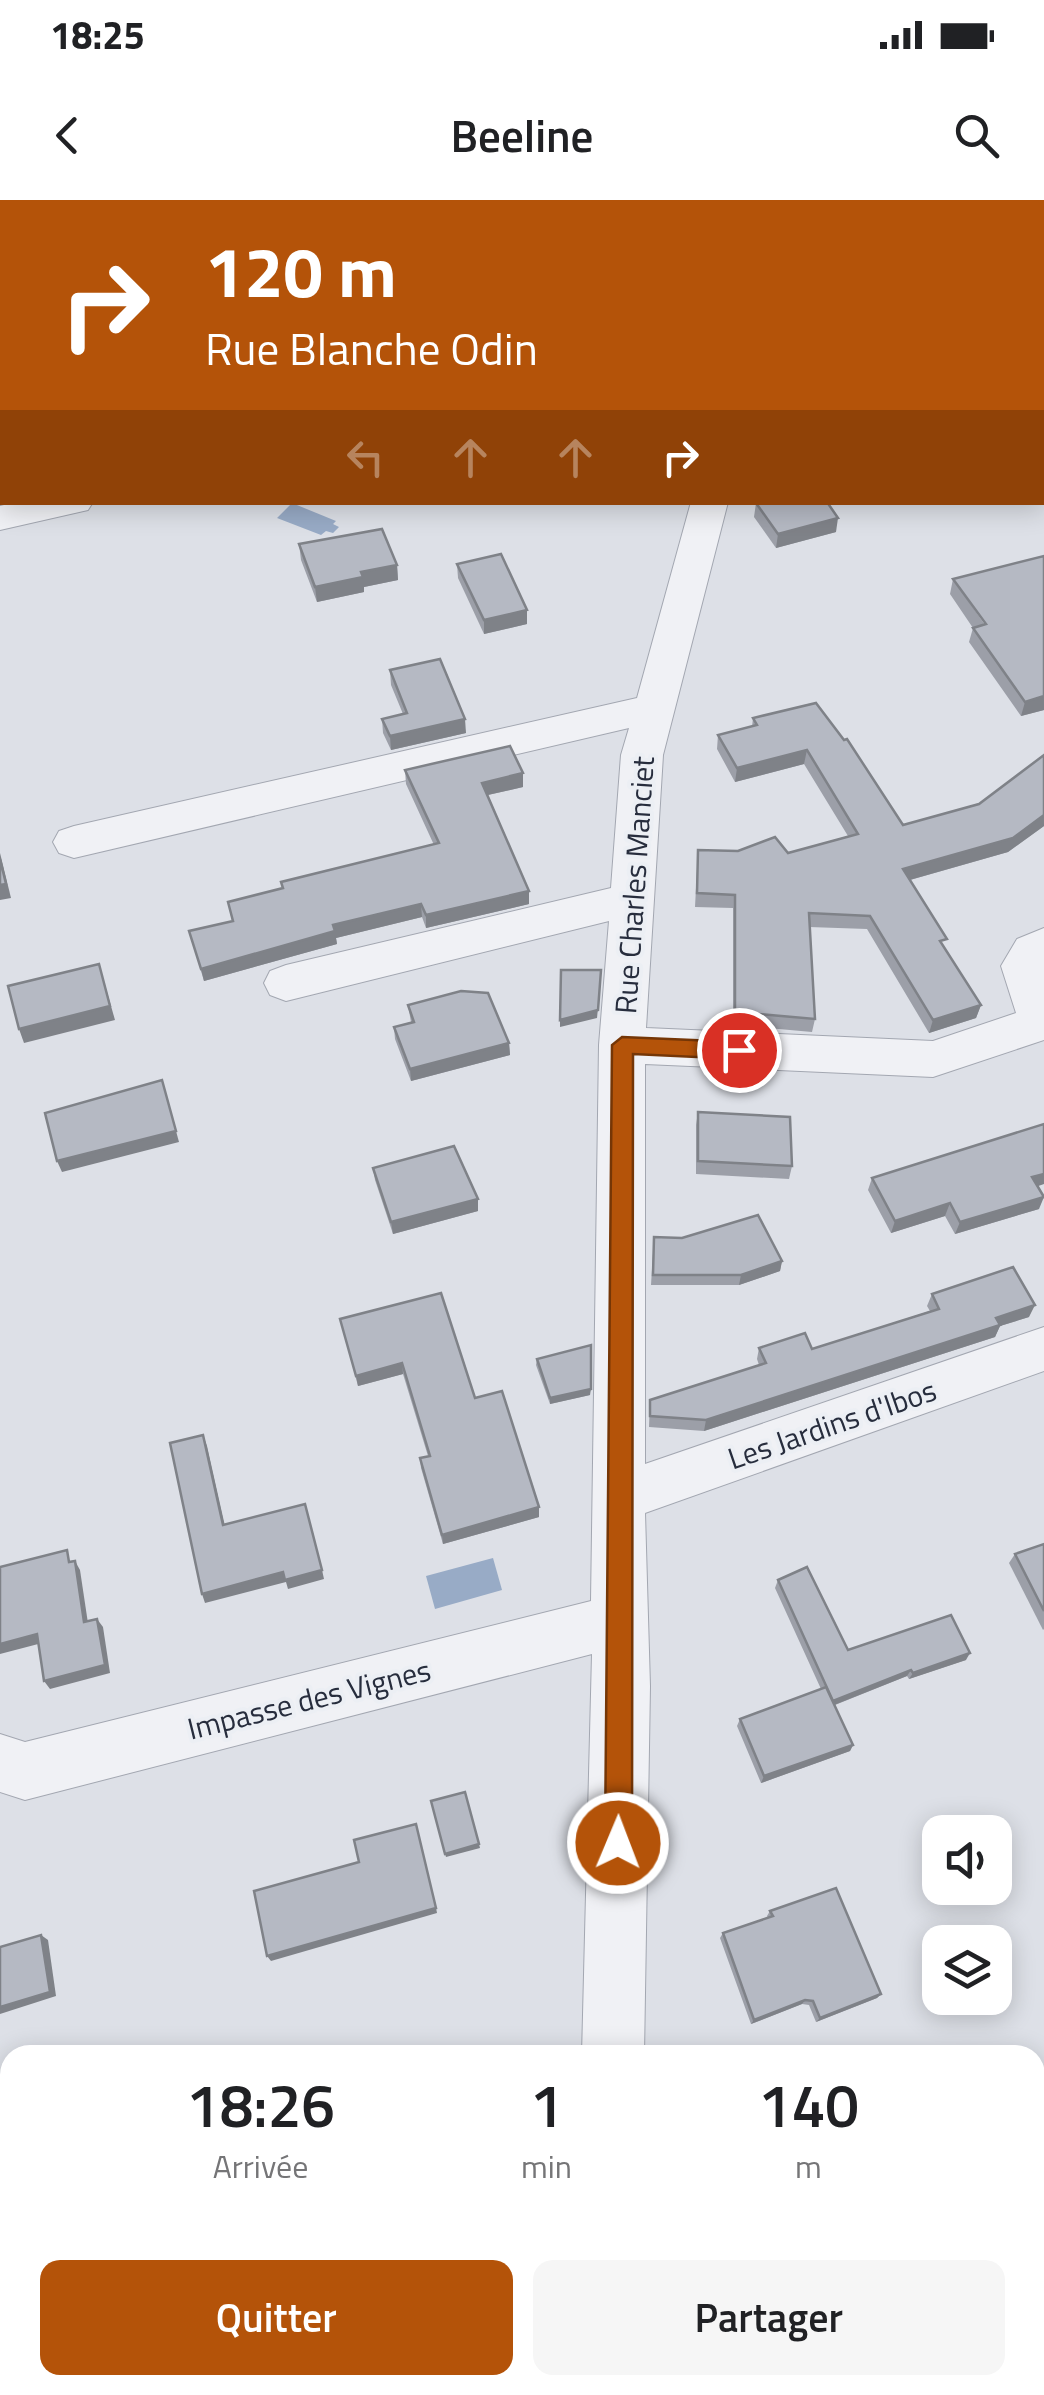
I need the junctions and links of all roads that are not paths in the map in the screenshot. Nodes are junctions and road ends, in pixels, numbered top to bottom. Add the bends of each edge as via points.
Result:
1 (60, 505) edge
2 (709, 505) edge
3 (0, 518) edge
4 (654, 708) junction
5 (74, 842) dead end
6 (632, 898) junction
7 (1044, 945) edge
8 (286, 983) dead end
9 (1043, 1023) edge
10 (622, 1045) junction
11 (1044, 1349) edge
12 (619, 1498) junction
13 (618, 1621) junction
14 (0, 1763) edge
15 (613, 2045) edge

1 - 3 street
2 - 4 street, Rue Charles Manciet
4 - 5 street
4 - 6 street, Rue Charles Manciet via 642,755
6 - 8 street
6 - 10 street, Rue Charles Manciet
7 - 9 street via 1022,966
9 - 10 street via 933,1059
10 - 12 street, Rue Charles Manciet
11 - 12 street, Les Jardins d'Ibos
12 - 13 street, Rue Charles Manciet
13 - 14 street, Impasse des Vignes via 25,1771
13 - 15 street, Rue Charles Manciet

